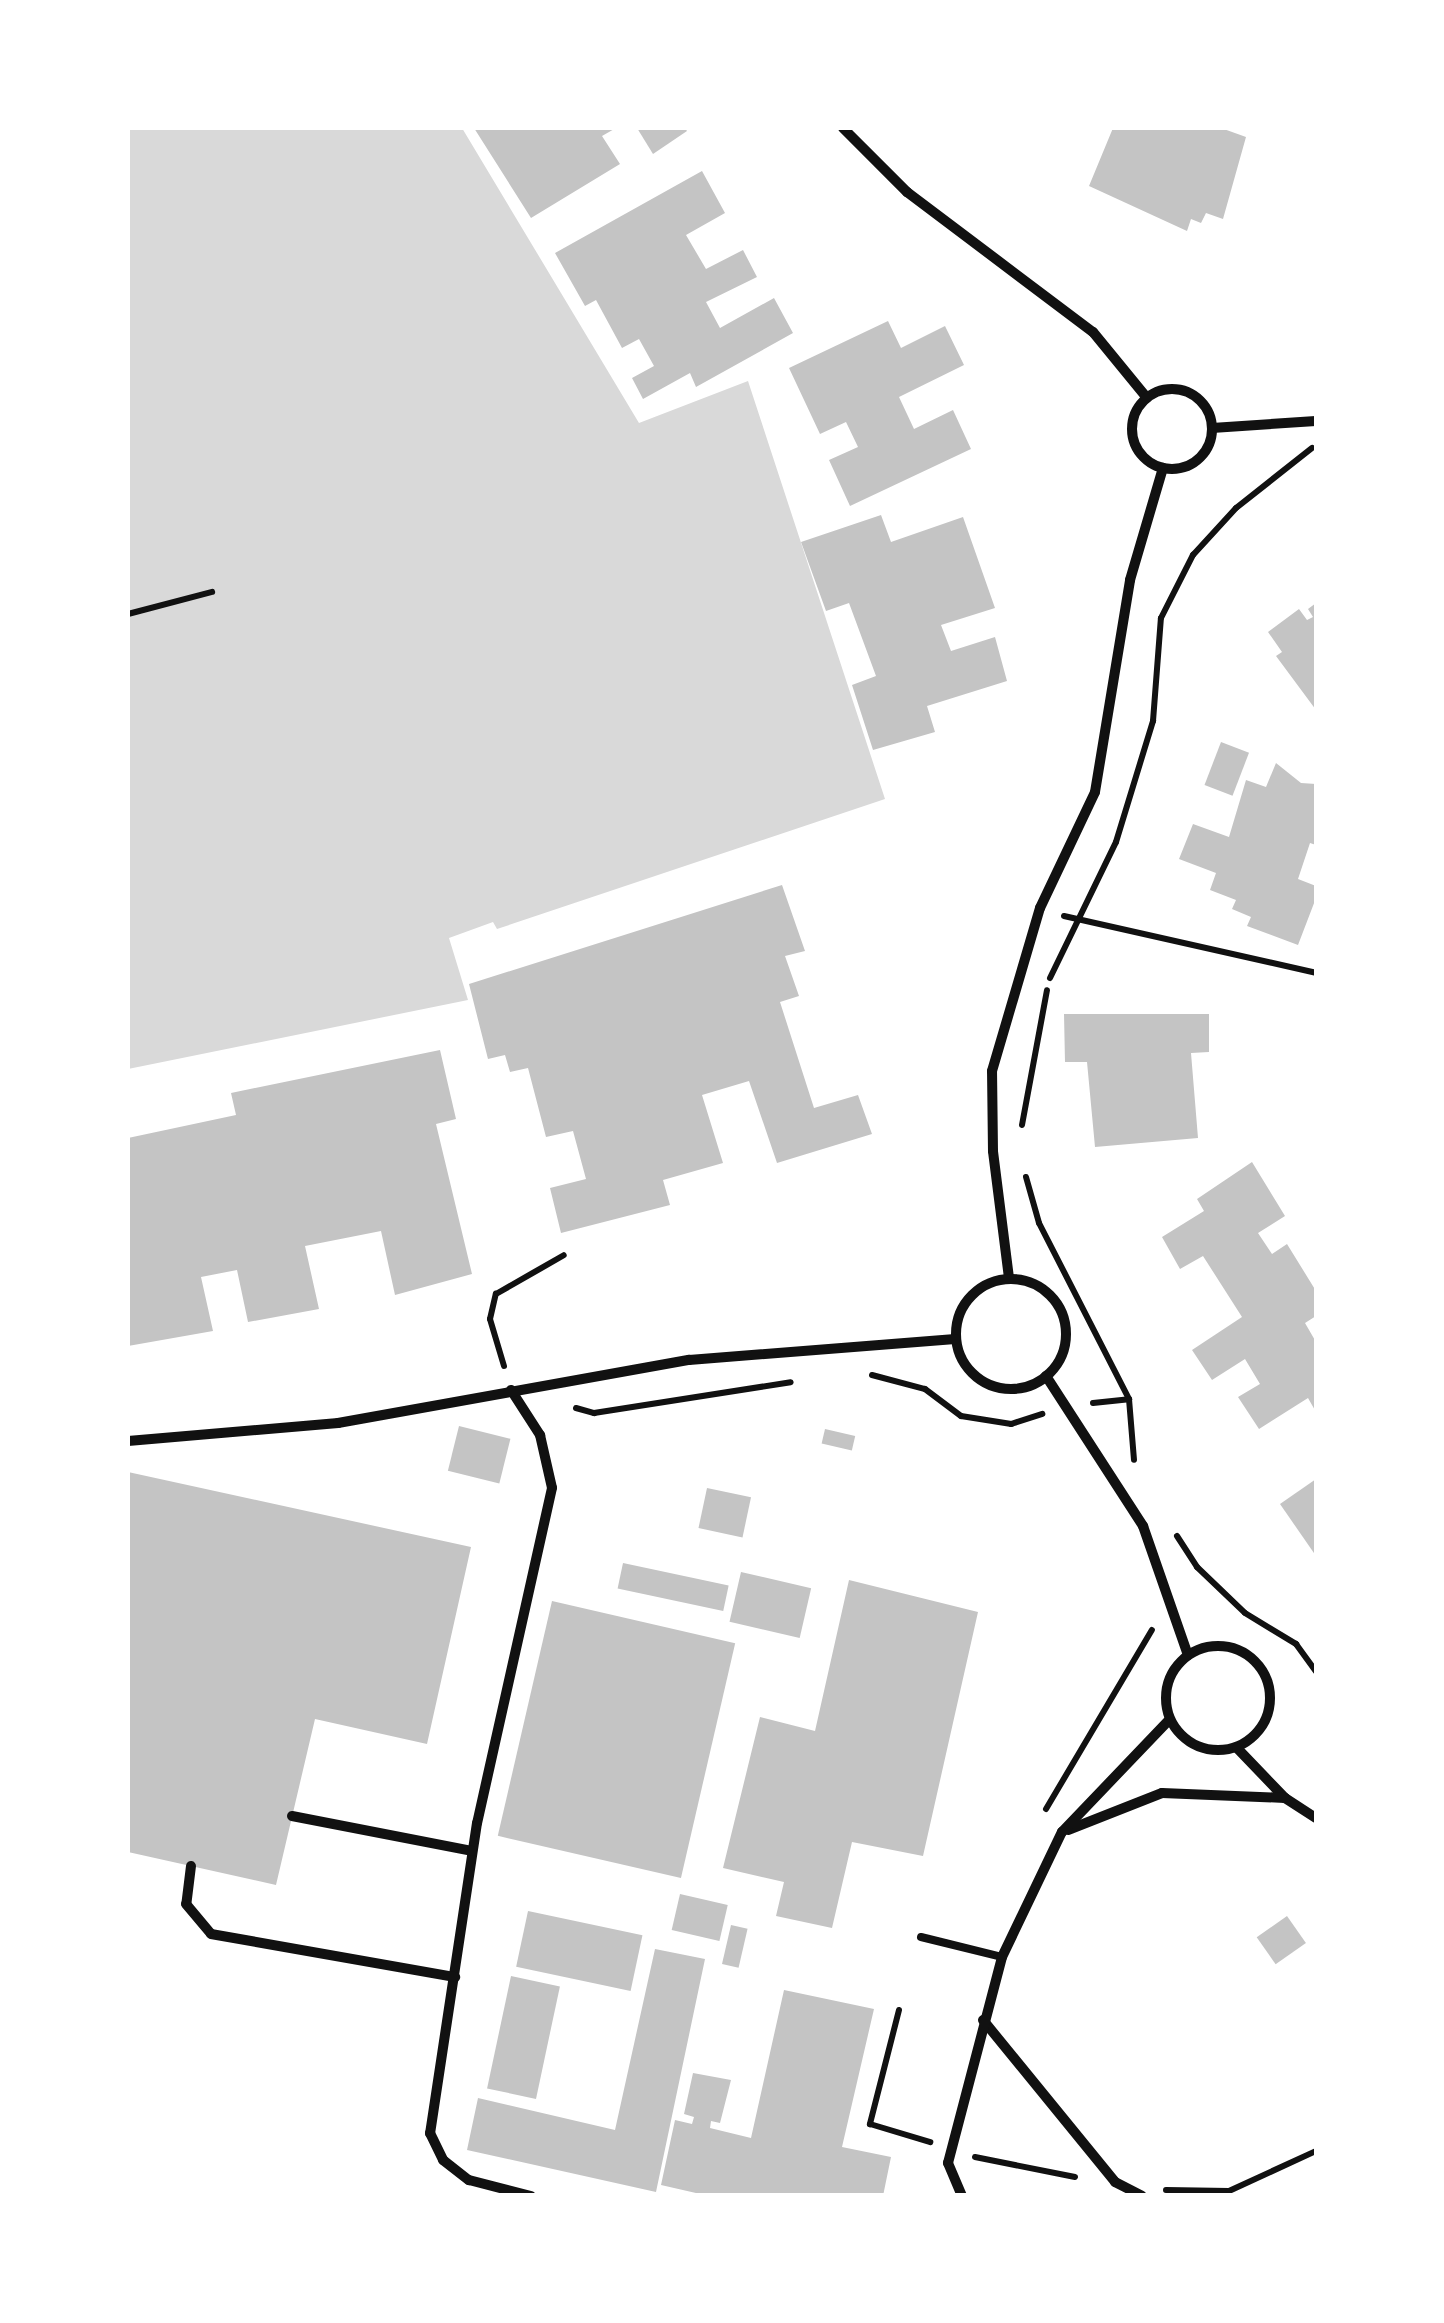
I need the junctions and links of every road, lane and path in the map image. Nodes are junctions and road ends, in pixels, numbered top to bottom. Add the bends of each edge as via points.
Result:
1 (842, 128) edge
2 (1147, 398) junction
3 (1316, 421) edge
4 (1212, 428) junction
5 (1316, 441) edge
6 (1163, 468) junction
7 (212, 592) dead end
8 (128, 614) edge
9 (1040, 908) junction
10 (1079, 920) junction
11 (1316, 973) edge
12 (1022, 1132) dead end
13 (1024, 1169) dead end
14 (564, 1255) dead end
15 (1008, 1278) junction
16 (955, 1339) junction
17 (864, 1373) dead end
18 (1046, 1376) junction
19 (810, 1380) dead end
20 (511, 1390) junction
21 (1129, 1399) junction
22 (561, 1404) dead end
23 (1066, 1406) junction
24 (128, 1441) edge
25 (1135, 1472) dead end
26 (1166, 1519) dead end
27 (1197, 1567) junction
28 (1171, 1604) junction
29 (1188, 1655) junction
30 (1316, 1672) edge
31 (1170, 1719) junction
32 (1237, 1748) junction
33 (1285, 1798) junction
34 (1045, 1812) dead end
35 (292, 1816) dead end
36 (1316, 1818) edge
37 (1062, 1832) junction
38 (472, 1851) junction
39 (192, 1866) dead end
40 (921, 1937) dead end
41 (1002, 1957) junction
42 (455, 1977) junction
43 (983, 2020) junction
44 (532, 2196) edge
45 (962, 2196) edge
46 (1142, 2196) edge

1 - 2 street via 907,192 1092,332
2 - 4 street via 1183,390 1204,404
2 - 6 street via 1133,418 1135,444
3 - 4 street
4 - 6 street via 1197,460
5 - 10 path via 1236,508 1185,570 1161,618 1153,721 1116,842
6 - 9 street via 1130,580 1095,792
7 - 8 path
9 - 10 path
9 - 15 street via 992,1071 993,1151
10 - 11 path
10 - 12 path via 1050,979
13 - 21 path via 1039,1222
14 - 20 path via 496,1294 490,1319
15 - 16 street via 964,1303
15 - 18 street via 1046,1290 1058,1305 1065,1343
16 - 18 street via 967,1369 996,1387 1031,1386
16 - 20 street via 689,1360
17 - 23 path via 925,1389 961,1416 978,1419 1011,1424
18 - 23 street
19 - 22 path via 594,1413
20 - 24 street via 338,1423
20 - 38 street via 540,1435 552,1488
21 - 23 path
21 - 25 path
23 - 28 street via 1143,1526
26 - 27 path
27 - 28 path
27 - 30 path via 1245,1613 1296,1644
28 - 29 street
28 - 34 path via 1060,1777
29 - 31 street via 1168,1684
29 - 32 street via 1222,1646 1239,1650 1265,1673 1270,1708 1252,1739
31 - 32 street via 1191,1743
31 - 37 street
32 - 33 street
33 - 36 street
33 - 37 street via 1162,1793
35 - 38 street
37 - 41 street
38 - 42 street
39 - 42 street via 186,1904 212,1934
40 - 41 lane
41 - 43 street
42 - 44 street via 430,2133 443,2160 469,2180
43 - 45 street via 948,2163
43 - 46 street via 1115,2182

